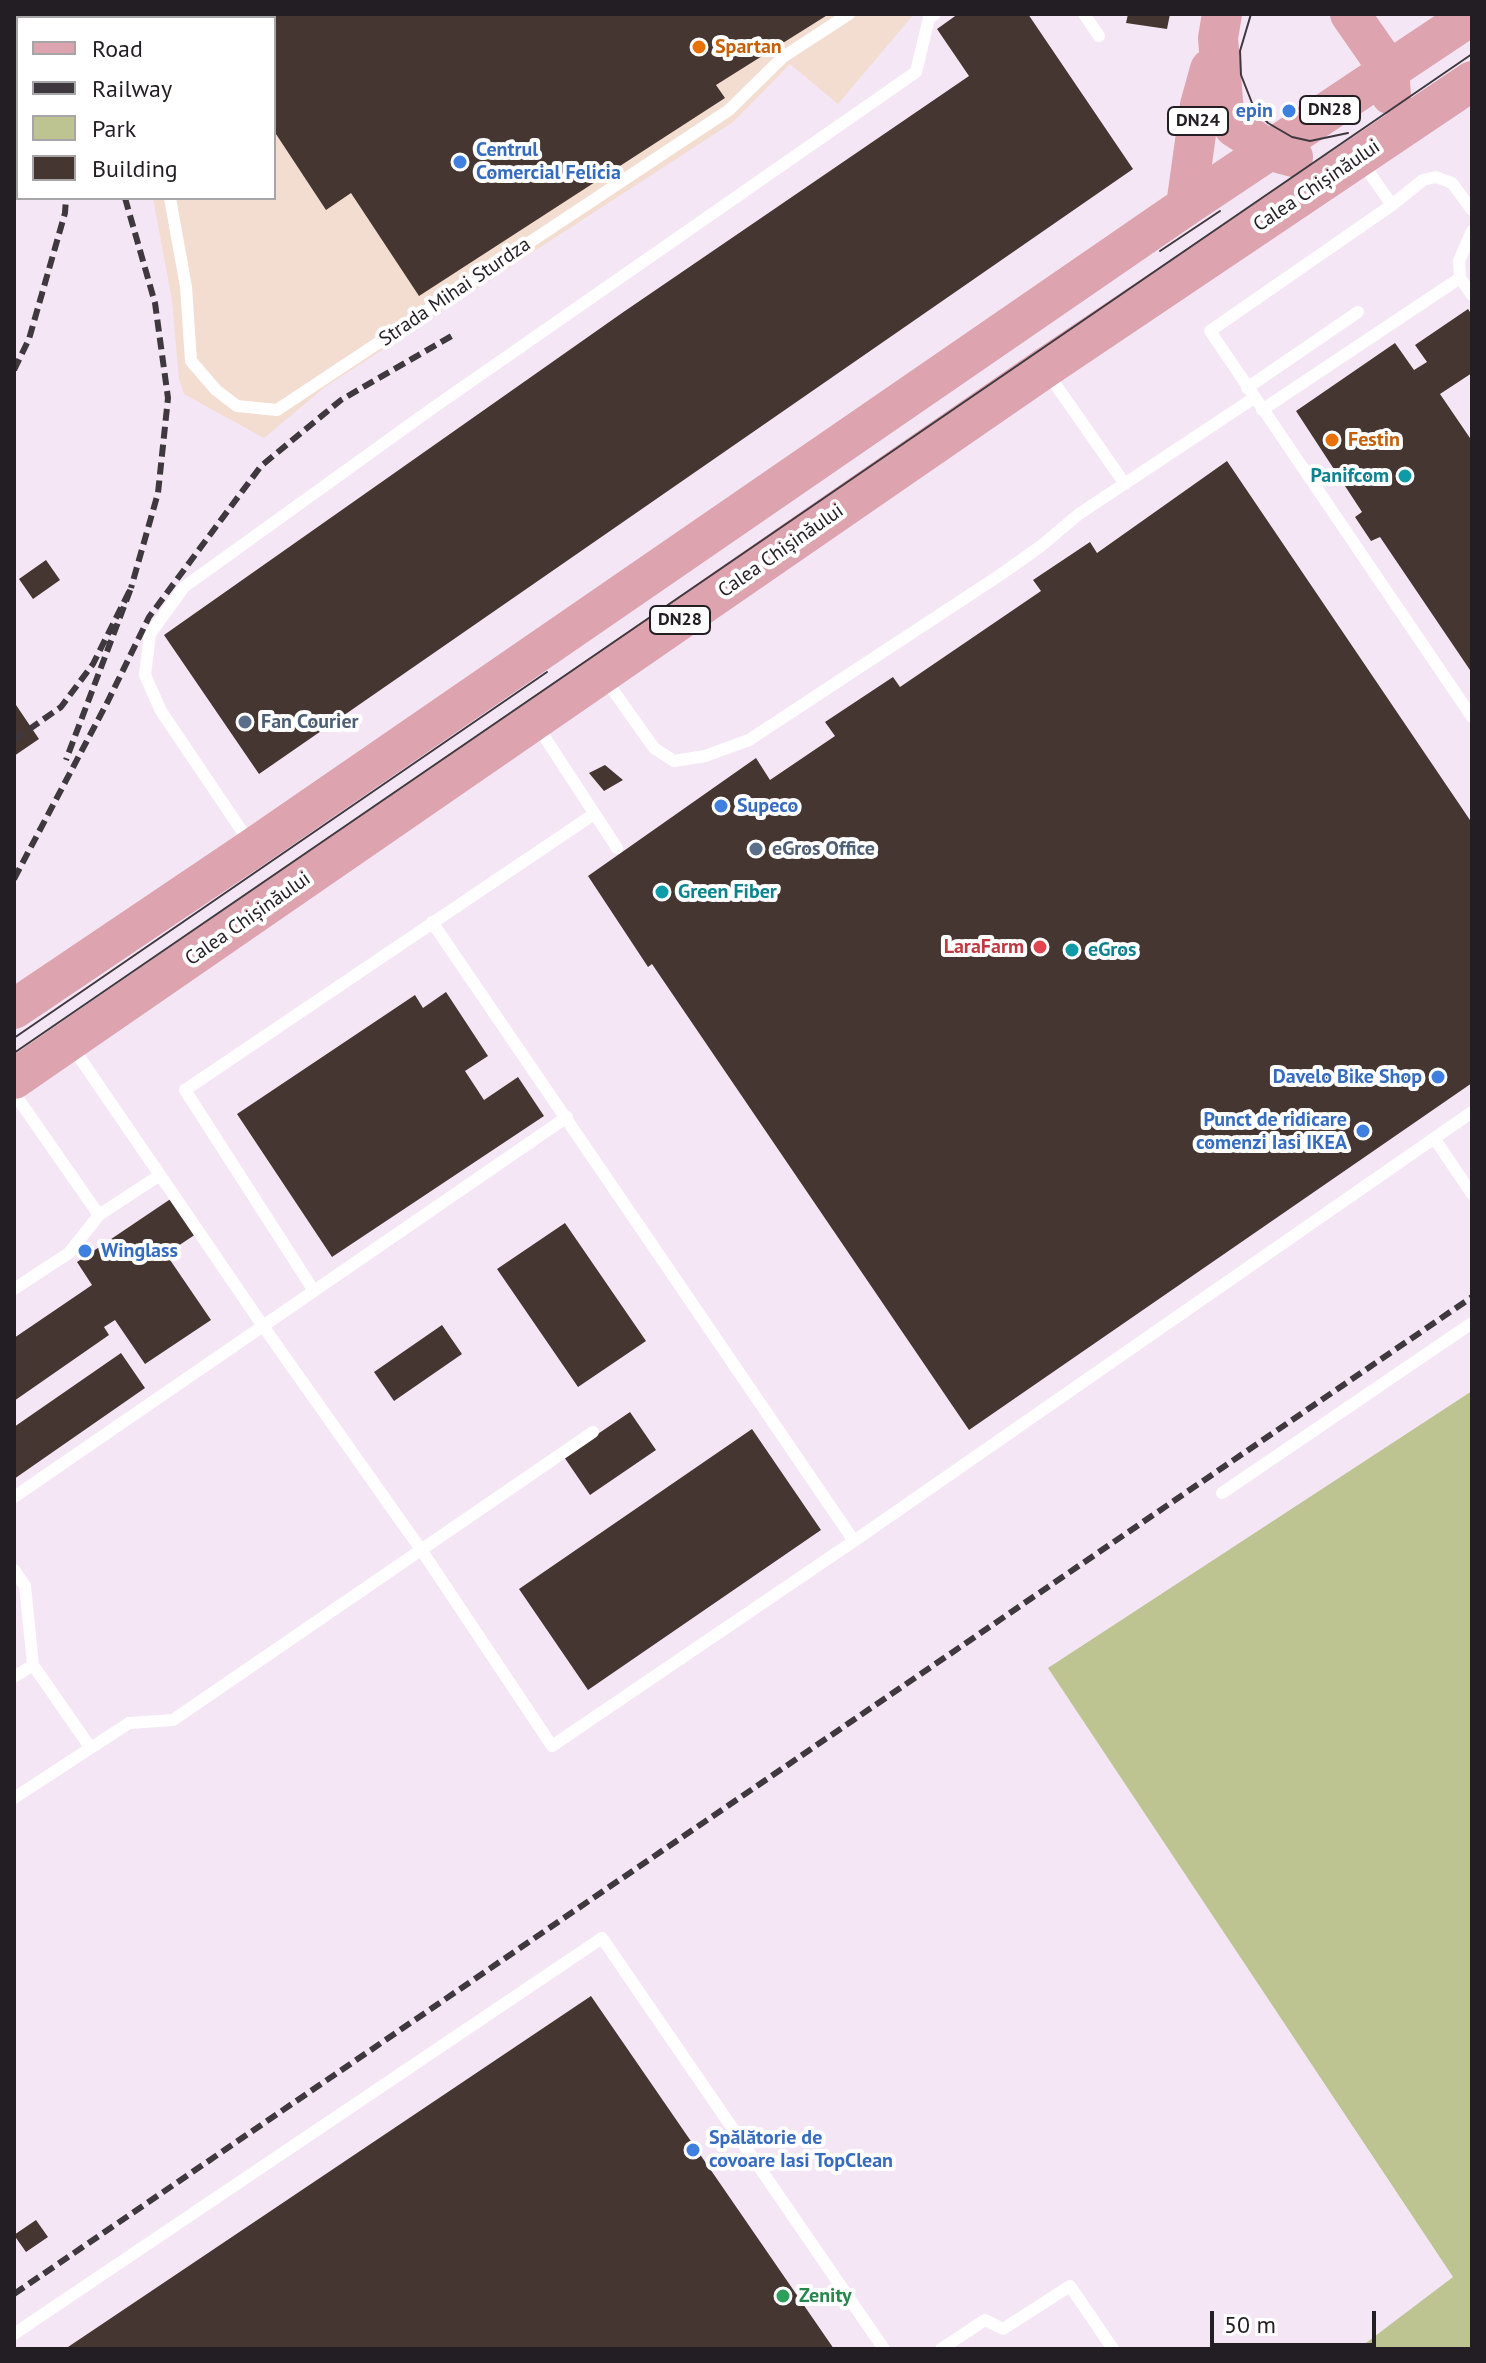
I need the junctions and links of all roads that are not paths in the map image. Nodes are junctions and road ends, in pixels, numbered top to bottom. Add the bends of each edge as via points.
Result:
1 (849, 14) edge
2 (935, 14) edge
3 (1084, 14) edge
4 (1350, 14) edge
5 (1472, 15) edge
6 (1220, 26) edge
7 (1099, 36) dead end
8 (1389, 70) junction
9 (1472, 81) edge
10 (1271, 151) junction
11 (1362, 156) junction
12 (170, 200) edge
13 (1392, 205) junction
14 (1186, 206) junction
15 (1472, 210) edge
16 (1472, 231) edge
17 (1460, 278) junction
18 (1472, 295) edge
19 (1358, 312) dead end
20 (1045, 368) junction
21 (1250, 393) junction
22 (1262, 410) junction
23 (1125, 484) junction
24 (602, 675) junction
25 (1472, 717) edge
26 (534, 721) junction
27 (594, 814) junction
28 (253, 848) junction
29 (617, 848) dead end
30 (432, 922) junction
31 (14, 1009) edge
32 (69, 1042) junction
33 (14, 1079) edge
34 (14, 1093) edge
35 (1472, 1112) edge
36 (567, 1117) junction
37 (1434, 1138) junction
38 (160, 1175) junction
39 (1472, 1194) edge
40 (99, 1215) junction
41 (14, 1289) edge
42 (314, 1291) junction
43 (1472, 1323) edge
44 (263, 1326) junction
45 (593, 1432) dead end
46 (1222, 1493) dead end
47 (14, 1497) edge
48 (854, 1541) junction
49 (422, 1551) junction
50 (14, 1570) edge
51 (33, 1665) junction
52 (14, 1677) edge
53 (90, 1747) junction
54 (14, 1798) edge
55 (14, 2334) edge
56 (884, 2349) edge
57 (941, 2349) edge
58 (1113, 2349) edge

1 - 12 lane, Strada Mihai Sturdza via 783,57 729,110 277,410 237,406 191,361 186,287
2 - 28 lane via 929,18 916,72 184,587 150,634 145,675 161,711
3 - 7 lane
4 - 8 main road
5 - 8 main road, DN28
6 - 10 main road, DN24 via 1224,113 1234,127
6 - 14 main road, DN24 via 1200,105
8 - 10 main road, DN28
8 - 11 main road via 1389,110
9 - 11 main road, Calea Chișinăului / DN28
10 - 11 main road, DN24 via 1312,162
10 - 14 main road, DN28
11 - 13 lane
11 - 20 main road, Calea Chișinăului / DN28
13 - 15 lane via 1423,180 1436,177 1452,183
13 - 21 lane via 1210,331
14 - 28 main road, DN28
16 - 17 lane via 1459,261
17 - 18 lane
17 - 22 lane
19 - 21 lane
20 - 23 lane
20 - 24 main road, Calea Chișinăului / DN28
21 - 22 lane
21 - 23 lane
22 - 25 lane
23 - 24 lane via 1010,568 749,740 674,761 654,748
24 - 26 main road, Calea Chișinăului / DN28
26 - 27 lane
26 - 32 main road, Calea Chișinăului / DN28
27 - 29 lane
27 - 30 lane
28 - 31 main road, DN28
30 - 36 lane
30 - 42 lane via 185,1090
32 - 33 main road, Calea Chișinăului / DN28
32 - 38 lane
34 - 40 lane
35 - 37 lane
36 - 42 lane
36 - 48 lane
37 - 39 lane
37 - 48 lane
38 - 40 lane
38 - 44 lane
40 - 41 lane via 69,1253
42 - 44 lane
43 - 46 lane
44 - 47 lane
44 - 49 lane
45 - 49 lane
48 - 49 lane via 552,1746
49 - 53 lane via 173,1720 129,1723
50 - 51 lane via 25,1586
51 - 52 lane
51 - 53 lane
53 - 54 lane
55 - 56 lane via 602,1938
57 - 58 lane via 985,2320 1003,2329 1070,2286

